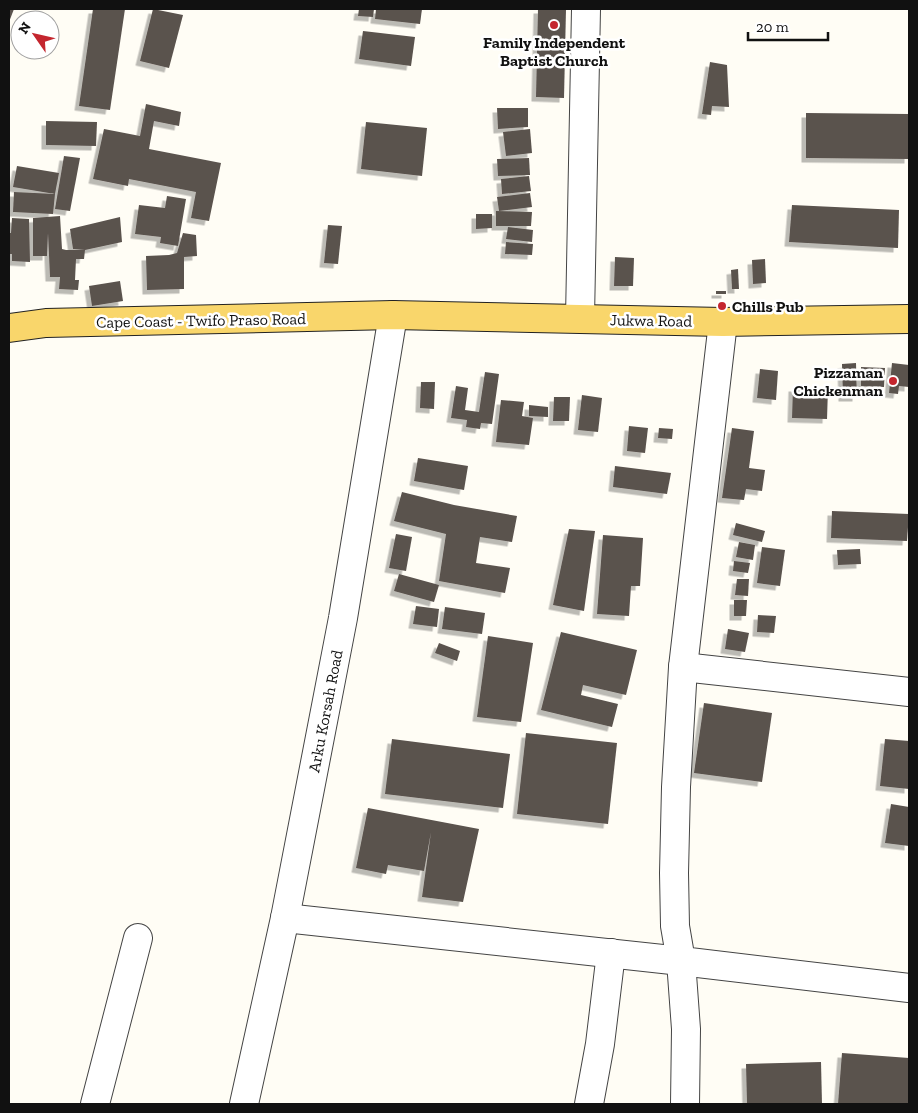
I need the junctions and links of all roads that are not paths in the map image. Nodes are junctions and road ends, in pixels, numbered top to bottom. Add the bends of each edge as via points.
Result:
1 (586, 9) edge
2 (393, 315) junction
3 (580, 318) junction
4 (909, 319) edge
5 (723, 322) junction
6 (9, 328) edge
7 (683, 668) junction
8 (909, 692) edge
9 (285, 918) junction
10 (138, 938) dead end
11 (611, 953) junction
12 (681, 961) junction
13 (909, 988) edge
14 (95, 1104) edge
15 (244, 1104) edge
16 (589, 1104) edge
17 (685, 1104) edge

1 - 3 street
2 - 3 main road, Jukwa Road
2 - 6 main road, Cape Coast - Twifo Praso Road via 46,323
2 - 9 street, Arku Korsah Road via 343,618
3 - 5 main road, Jukwa Road
4 - 5 main road, Jukwa Road
5 - 7 street
7 - 8 street
7 - 12 street via 674,873 675,926
9 - 11 street
9 - 15 street, Arku Korsah Road
10 - 14 street
11 - 12 street
11 - 16 street
12 - 13 street
12 - 17 street via 686,1029

